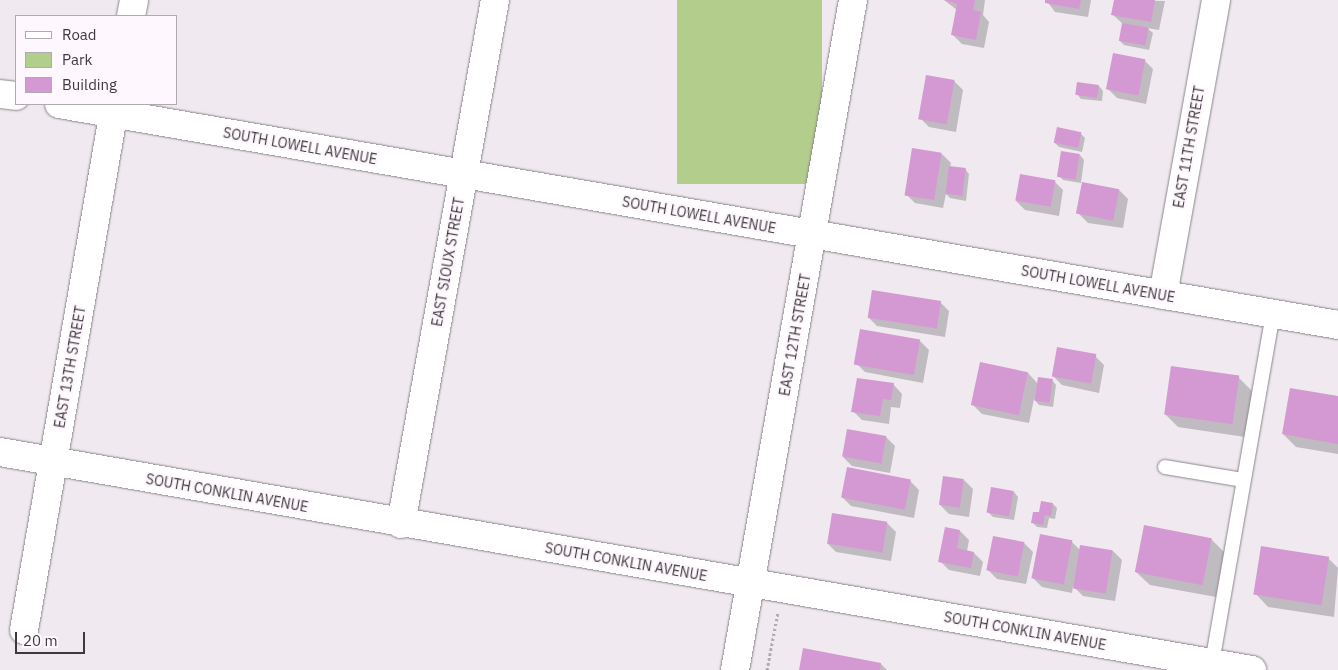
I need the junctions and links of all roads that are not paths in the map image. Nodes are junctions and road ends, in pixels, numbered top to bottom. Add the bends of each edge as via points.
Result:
1 (134, 0) edge
2 (495, 0) edge
3 (853, 0) edge
4 (1216, 0) edge
5 (131, 15) edge
6 (0, 94) edge
7 (15, 96) edge
8 (73, 105) edge
9 (114, 108) edge
10 (464, 175) junction
11 (813, 235) junction
12 (1163, 295) junction
13 (1273, 314) junction
14 (1338, 325) edge
15 (0, 452) edge
16 (54, 462) junction
17 (1165, 466) dead end
18 (1244, 480) junction
19 (401, 524) junction
20 (750, 583) junction
21 (24, 630) dead end
22 (1212, 663) junction
23 (735, 670) edge
24 (1252, 670) edge

1 - 5 street
2 - 10 street, EAST SIOUX STREET
3 - 11 street, EAST 12TH STREET
4 - 12 street, EAST 11TH STREET
6 - 7 street
8 - 9 street, SOUTH LOWELL AVENUE
9 - 10 street, SOUTH LOWELL AVENUE
9 - 16 street, EAST 13TH STREET
10 - 11 street, SOUTH LOWELL AVENUE
10 - 19 street, EAST SIOUX STREET
11 - 12 street, SOUTH LOWELL AVENUE
11 - 20 street, EAST 12TH STREET
12 - 13 street, SOUTH LOWELL AVENUE
13 - 14 street, SOUTH LOWELL AVENUE
13 - 18 lane
15 - 16 street, SOUTH CONKLIN AVENUE
16 - 19 street, SOUTH CONKLIN AVENUE
16 - 21 street, EAST 13TH STREET
17 - 18 lane
18 - 22 lane
19 - 20 street, SOUTH CONKLIN AVENUE
20 - 22 street, SOUTH CONKLIN AVENUE
20 - 23 street, EAST 12TH STREET
22 - 24 street, SOUTH CONKLIN AVENUE

